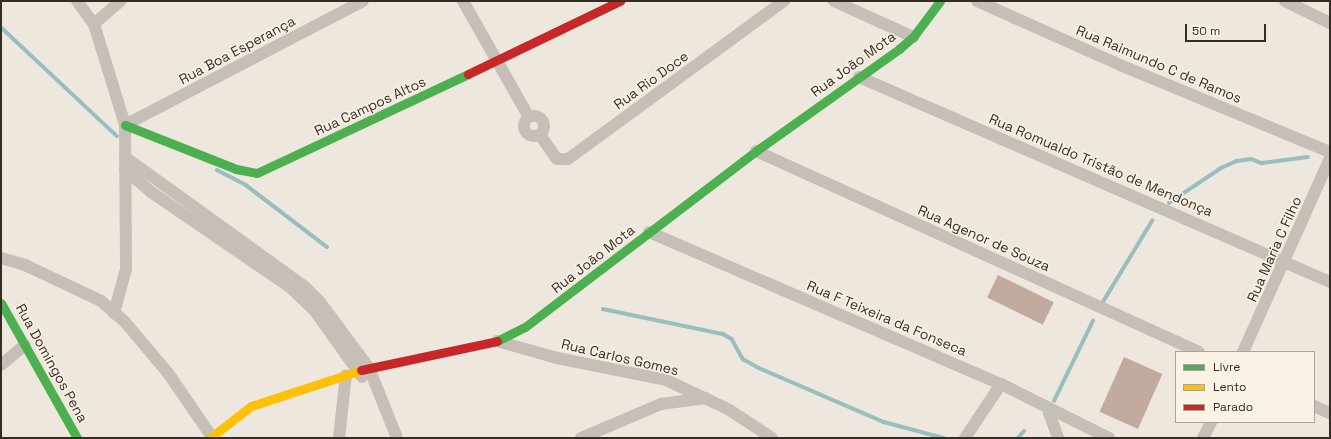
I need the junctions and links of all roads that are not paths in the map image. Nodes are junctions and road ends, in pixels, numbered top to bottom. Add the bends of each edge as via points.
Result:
1 (77, 1) edge
2 (120, 1) edge
3 (363, 1) edge
4 (463, 1) edge
5 (620, 1) edge
6 (784, 1) edge
7 (834, 1) edge
8 (940, 1) edge
9 (977, 1) edge
10 (1285, 1) edge
11 (1330, 22) edge
12 (94, 24) junction
13 (913, 37) junction
14 (496, 62) junction
15 (859, 77) junction
16 (125, 125) junction
17 (756, 151) junction
18 (1330, 152) edge
19 (125, 157) junction
20 (1330, 158) edge
21 (125, 170) junction
22 (649, 232) junction
23 (1, 258) edge
24 (1285, 261) junction
25 (1330, 282) edge
26 (1, 303) edge
27 (114, 313) junction
28 (498, 341) junction
29 (25, 345) junction
30 (1197, 351) edge
31 (1243, 351) edge
32 (1, 365) edge
33 (364, 370) junction
34 (346, 375) junction
35 (1001, 384) junction
36 (706, 398) junction
37 (1315, 406) edge
38 (1048, 410) junction
39 (1330, 414) edge
40 (1211, 423) edge
41 (211, 437) edge
42 (77, 438) edge
43 (339, 438) edge
44 (397, 438) edge
45 (581, 438) edge
46 (772, 438) edge
47 (965, 438) edge
48 (1058, 438) edge
49 (1109, 438) edge
50 (1204, 438) edge

1 - 12 street
2 - 12 street
3 - 16 street, Rua Boa Esperança
4 - 14 street
5 - 14 main road, Rua Campos Altos
6 - 14 street, Rua Rio Doce via 568,159 557,159 540,135 544,128 543,120 536,116 529,117
7 - 13 street
8 - 13 main road, Rua João Mota
9 - 18 street, Rua Raimundo C de Ramos via 1120,65
10 - 11 street
12 - 16 street
13 - 15 main road, Rua João Mota
14 - 16 main road, Rua Campos Altos via 274,167 256,173 236,169
15 - 17 main road, Rua João Mota
15 - 24 street, Rua Romualdo Tristão de Mendonça
16 - 19 street
17 - 22 main road, Rua João Mota
17 - 30 street, Rua Agenor de Souza
19 - 21 street
19 - 33 street via 304,286 320,302
20 - 24 street, Rua Maria C Filho
21 - 27 street via 126,268
21 - 33 street via 151,192 291,288 315,311
22 - 28 main road, Rua João Mota via 541,318
22 - 35 street, Rua F Teixeira da Fonseca
23 - 27 street via 25,265 87,294
24 - 25 street, Rua Romualdo Tristão de Mendonça
24 - 31 street, Rua Maria C Filho
26 - 29 main road, Rua Domingos Pena
27 - 41 street via 168,373
28 - 33 main road, Rua João Mota
28 - 36 street, Rua Carlos Gomes via 557,358 666,380
29 - 32 street
29 - 42 main road, Rua Domingos Pena
33 - 34 main road, Rua João Mota
33 - 44 street
34 - 41 main road, Rua João Mota via 251,406
34 - 43 street
35 - 38 street, Rua F Teixeira da Fonseca
35 - 47 street
36 - 45 street via 661,404
36 - 46 street, Rua Carlos Gomes via 759,427
37 - 39 street
38 - 48 street
38 - 49 street, Rua F Teixeira da Fonseca
40 - 50 street

